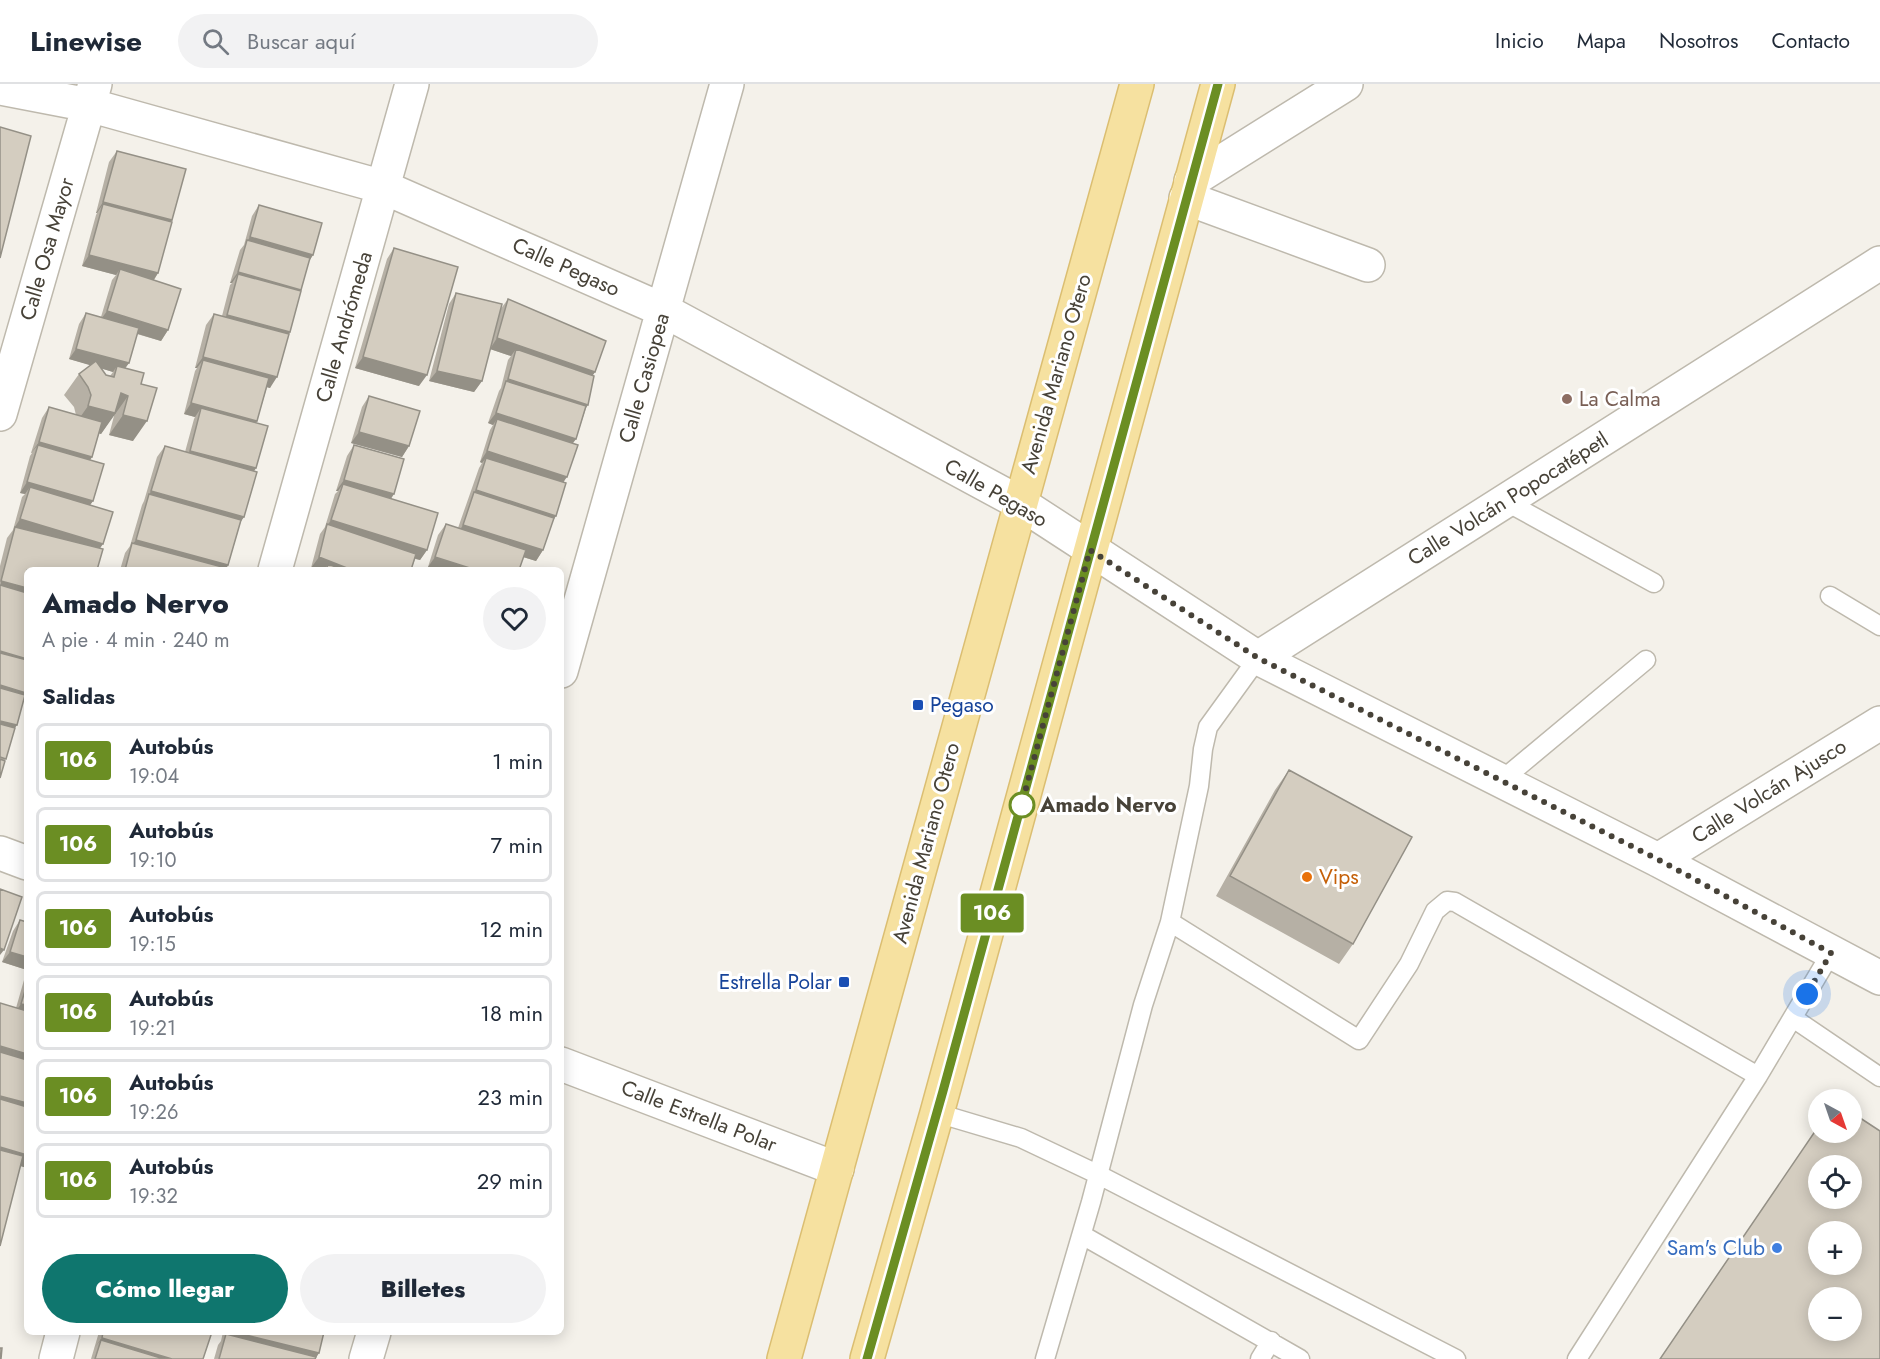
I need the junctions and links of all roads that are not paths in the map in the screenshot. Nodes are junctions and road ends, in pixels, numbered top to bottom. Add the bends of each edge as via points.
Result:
1 (412, 84) edge
2 (727, 84) edge
3 (1137, 84) edge
4 (1218, 84) edge
5 (1346, 84) edge
6 (0, 88) edge
7 (92, 94) edge
8 (383, 187) junction
9 (1188, 189) junction
10 (1880, 263) edge
11 (1368, 265) dead end
12 (663, 310) junction
13 (0, 414) edge
14 (1505, 501) junction
15 (1020, 503) junction
16 (1090, 550) junction
17 (276, 567) edge
18 (1654, 583) dead end
19 (1830, 596) dead end
20 (1880, 626) edge
21 (1258, 658) junction
22 (564, 660) edge
23 (1646, 660) dead end
24 (1880, 723) edge
25 (1502, 780) junction
26 (0, 853) edge
27 (1659, 860) junction
28 (24, 862) edge
29 (1170, 922) junction
30 (1831, 953) junction
31 (1880, 978) edge
32 (1792, 1018) junction
33 (564, 1065) edge
34 (1758, 1076) junction
35 (1880, 1077) edge
36 (937, 1113) junction
37 (837, 1169) junction
38 (1097, 1174) junction
39 (1082, 1235) junction
40 (62, 1335) edge
41 (373, 1335) edge
42 (1271, 1341) junction
43 (56, 1359) edge
44 (366, 1359) edge
45 (784, 1359) edge
46 (867, 1359) edge
47 (1045, 1359) edge
48 (1260, 1359) edge
49 (1300, 1359) edge
50 (1456, 1359) edge
51 (1577, 1359) edge

1 - 8 street, Calle Andrómeda
2 - 12 street, Calle Casiopea
3 - 15 main road, Avenida Mariano Otero
4 - 9 main road
5 - 9 street
6 - 7 street, Calle Pegaso
7 - 8 street, Calle Pegaso
7 - 13 street, Calle Osa Mayor
8 - 12 street, Calle Pegaso
8 - 17 street, Calle Andrómeda
9 - 11 street
9 - 16 main road
10 - 14 street, Calle Volcán Popocatépetl
12 - 15 street, Calle Pegaso
12 - 22 street, Calle Casiopea
14 - 18 lane
14 - 21 street, Calle Volcán Popocatépetl
15 - 16 street, Calle Pegaso
15 - 37 main road, Avenida Mariano Otero
16 - 21 street, Calle Pegaso
16 - 36 main road
19 - 20 lane
21 - 25 street, Calle Pegaso
21 - 29 lane via 1208,727
23 - 25 lane
24 - 27 street, Calle Volcán Ajusco
25 - 27 street, Calle Pegaso
26 - 28 street
27 - 30 street, Calle Pegaso
29 - 34 lane via 1359,1040 1409,964 1436,911 1447,901 1461,905
29 - 38 lane
30 - 31 street, Calle Pegaso
30 - 32 lane
32 - 34 lane
32 - 35 lane
33 - 37 street, Calle Estrella Polar
34 - 51 lane
36 - 38 lane via 1021,1138
36 - 46 main road
37 - 45 main road, Avenida Mariano Otero
38 - 39 lane
38 - 50 lane
39 - 42 lane
39 - 47 lane
40 - 43 street
41 - 44 street
42 - 48 lane
42 - 49 lane

